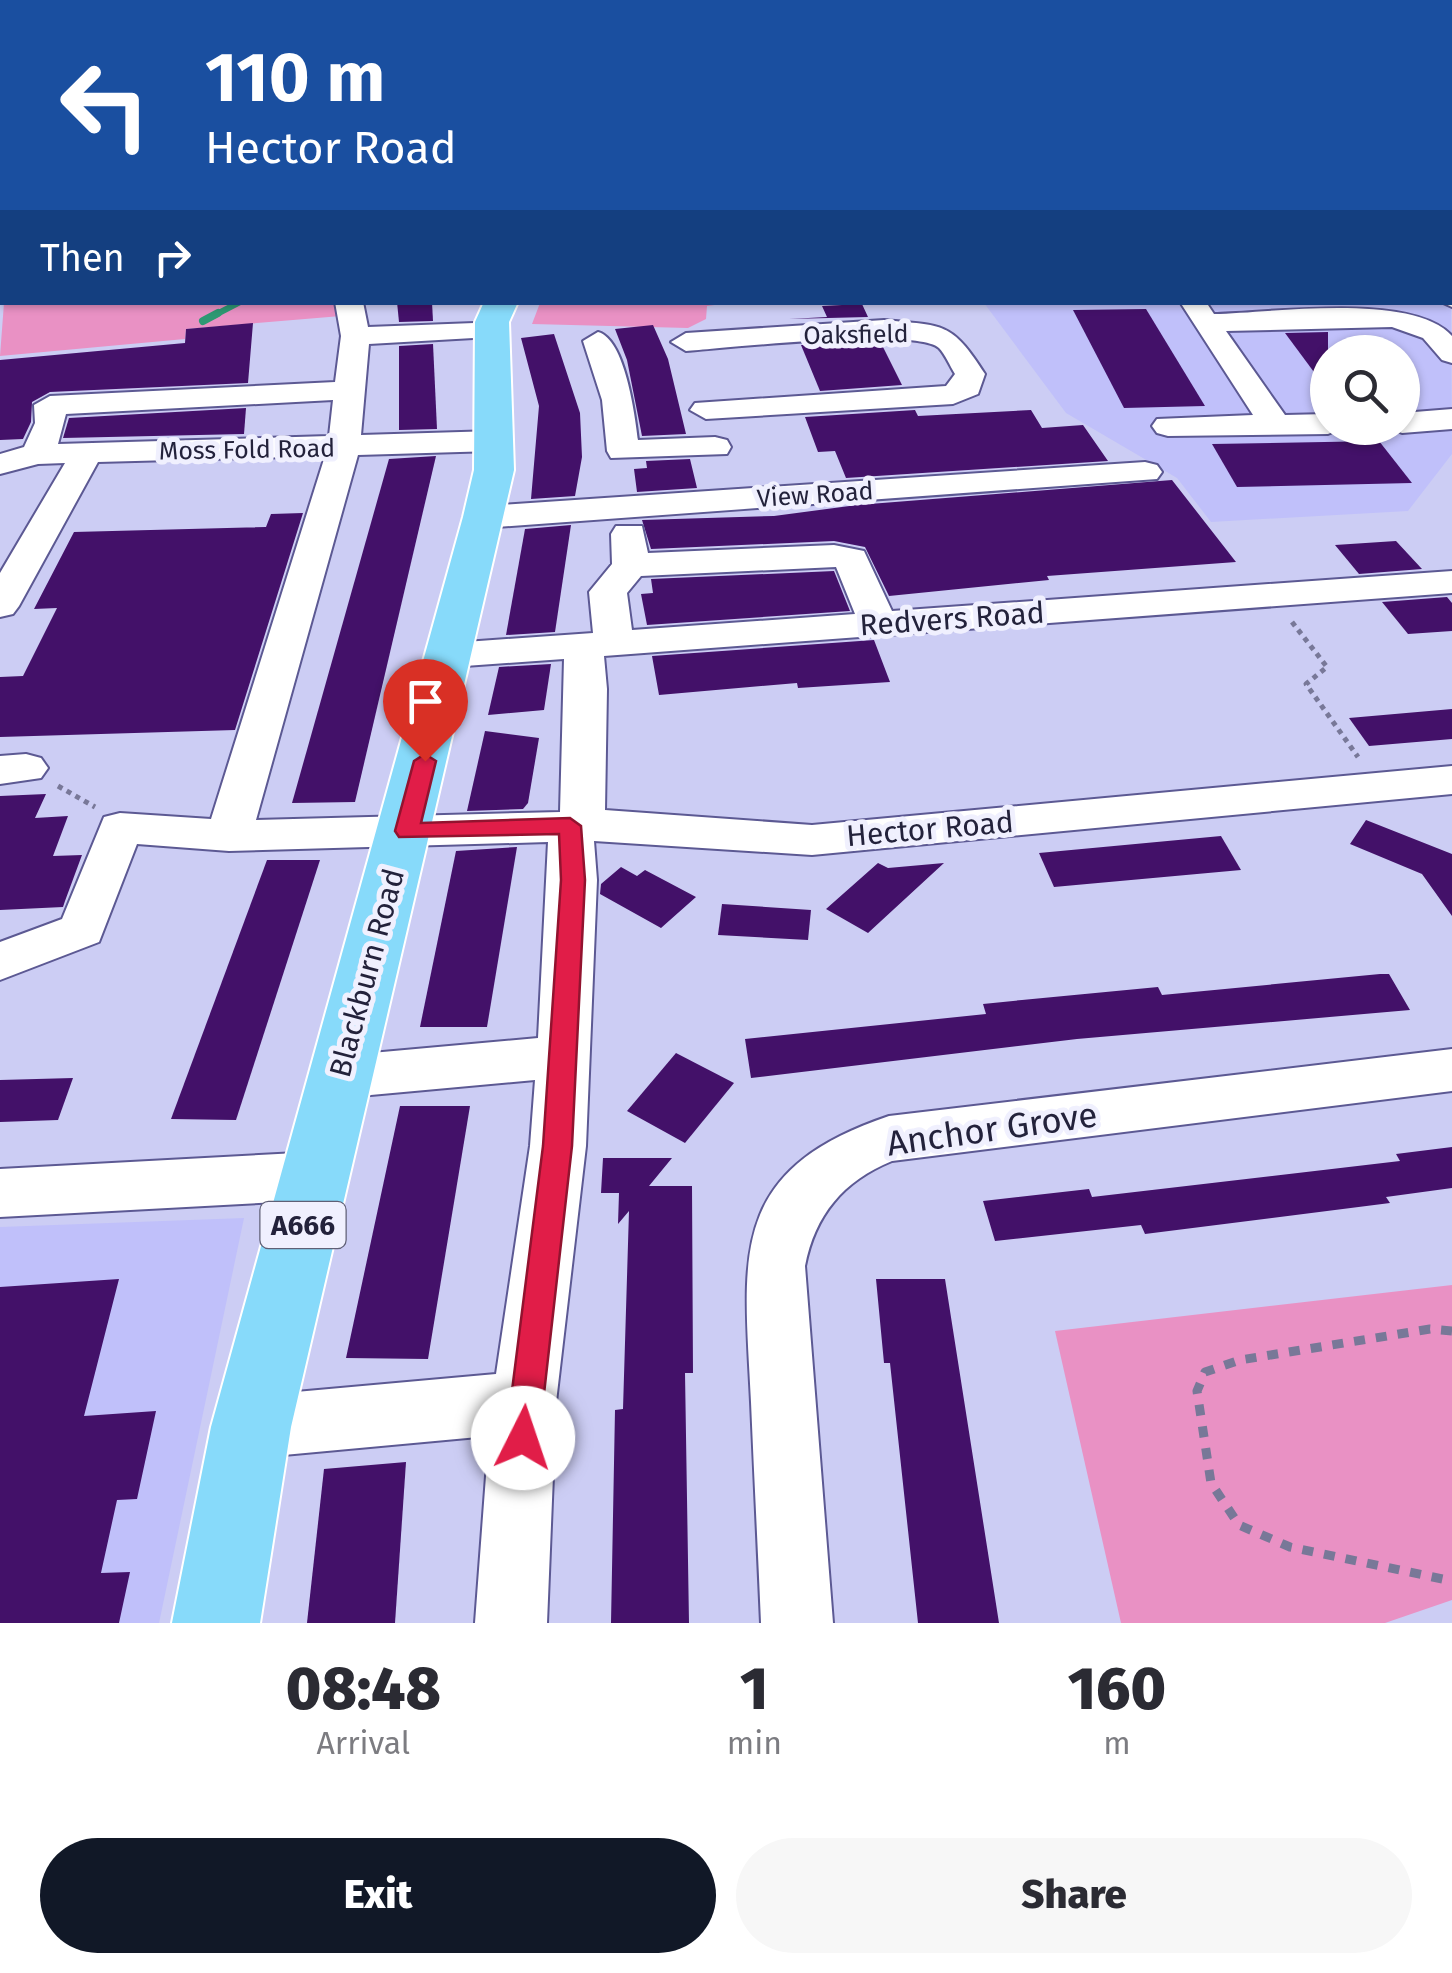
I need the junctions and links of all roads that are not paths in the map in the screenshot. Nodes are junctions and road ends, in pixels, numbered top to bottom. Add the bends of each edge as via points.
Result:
1 (0, 0) edge
2 (13, 0) edge
3 (1414, 305) edge
4 (1205, 308) edge
5 (1452, 310) edge
6 (494, 311) edge
7 (352, 319) edge
8 (598, 341) dead end
9 (1452, 354) edge
10 (353, 390) junction
11 (706, 410) junction
12 (1452, 419) edge
13 (1420, 421) edge
14 (1275, 424) junction
15 (1310, 424) edge
16 (1168, 426) dead end
17 (494, 441) junction
18 (715, 446) junction
19 (344, 447) junction
20 (87, 453) junction
21 (37, 454) junction
22 (0, 464) edge
23 (1145, 472) dead end
24 (727, 499) junction
25 (628, 507) junction
26 (484, 517) junction
27 (630, 566) junction
28 (1452, 582) edge
29 (0, 606) edge
30 (878, 624) junction
31 (597, 645) junction
32 (451, 655) junction
33 (1452, 780) edge
34 (576, 825) junction
35 (407, 831) junction
36 (229, 836) junction
37 (0, 962) edge
38 (562, 1057) junction
39 (1452, 1070) edge
40 (338, 1076) junction
41 (316, 1176) junction
42 (0, 1193) edge
43 (524, 1402) junction
44 (251, 1427) junction
45 (216, 1623) edge
46 (512, 1623) edge
47 (797, 1623) edge

1 - 2 street
3 - 5 street
4 - 9 street via 1395,318 1433,332
4 - 14 street
6 - 7 street
6 - 17 highway, Blackburn Road / A666
7 - 10 street
8 - 18 street via 618,400 623,451
10 - 19 street
10 - 21 street via 50,404
11 - 11 street, Oaksfield via 952,395 967,386 970,374 950,342 934,334 681,334
11 - 18 street
12 - 13 street
14 - 15 street
14 - 16 street
17 - 19 street, Moss Fold Road
17 - 26 highway, Blackburn Road / A666
18 - 24 street
19 - 20 street, Moss Fold Road
19 - 36 street
20 - 21 street, Moss Fold Road
20 - 29 street
21 - 22 street, Moss Fold Road
23 - 24 street, View Road
24 - 25 street, View Road
25 - 26 street, View Road
25 - 27 street
26 - 32 highway, Blackburn Road / A666
27 - 30 street via 851,559
27 - 31 street via 608,592
28 - 30 street, Redvers Road
30 - 31 street, Redvers Road
31 - 32 street, Redvers Road
31 - 34 street
32 - 35 highway, Blackburn Road / A666
33 - 34 street, Hector Road via 812,840
34 - 35 street, Hector Road
34 - 38 street
35 - 36 street, Hector Road
35 - 40 highway, Blackburn Road / A666
36 - 37 street, Hector Road via 120,828 82,930
38 - 40 street
38 - 43 street via 558,1146
39 - 47 street, Anchor Grove via 889,1139 821,1173 788,1214 774,1266
40 - 41 highway, Blackburn Road / A666
41 - 42 street
41 - 44 highway, Blackburn Road / A666
43 - 44 street
43 - 46 street
44 - 45 highway, Blackburn Road / A666

